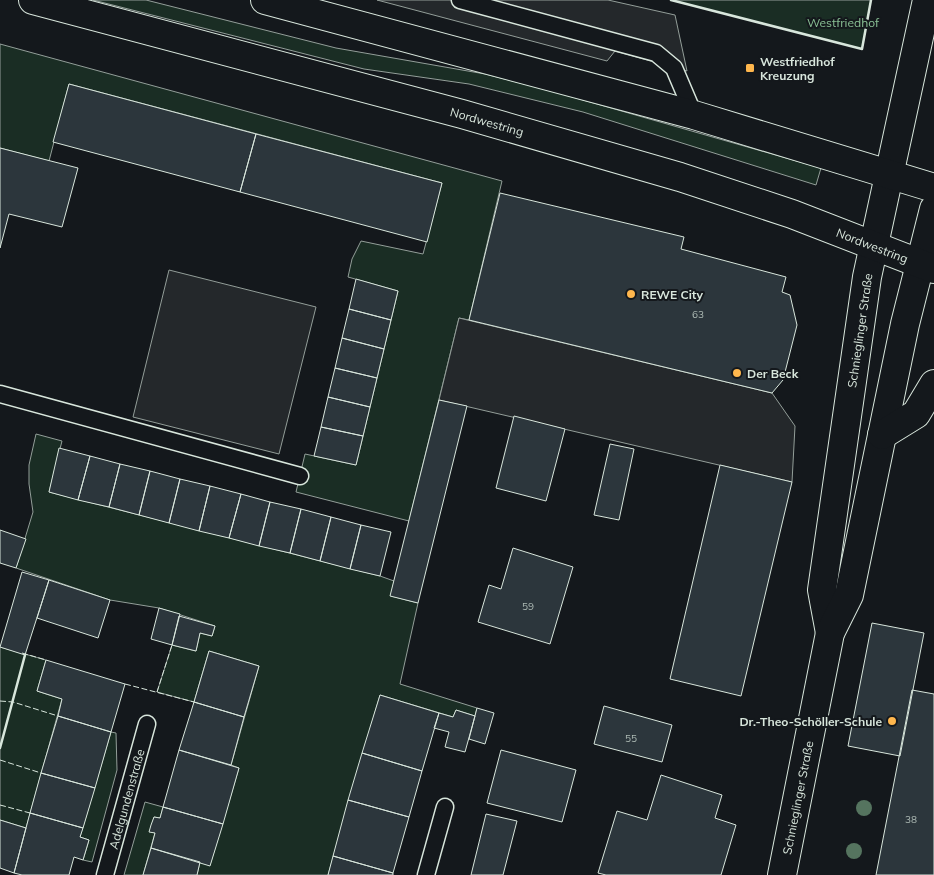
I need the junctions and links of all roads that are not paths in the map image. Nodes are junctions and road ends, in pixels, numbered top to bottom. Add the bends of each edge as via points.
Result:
1 (33, 0) edge
2 (265, 0) edge
3 (460, 0) edge
4 (927, 0) edge
5 (694, 115) junction
6 (888, 173) junction
7 (934, 188) edge
8 (934, 209) edge
9 (873, 244) junction
10 (926, 266) edge
11 (934, 384) edge
12 (0, 394) edge
13 (882, 435) junction
14 (300, 476) dead end
15 (830, 632) junction
16 (147, 724) dead end
17 (446, 806) dead end
18 (105, 875) edge
19 (426, 875) edge
20 (782, 875) edge

1 - 9 main road, Nordwestring via 462,114 680,176
2 - 5 main road
3 - 5 lane via 656,52 674,68
4 - 6 main road, Schnieglinger Straße
5 - 6 main road
6 - 7 main road
6 - 9 main road, Schnieglinger Straße
8 - 10 main road, Schnieglinger Straße
9 - 10 main road, Nordwestring
9 - 15 main road, Schnieglinger Straße via 822,590
10 - 13 main road, Schnieglinger Straße
11 - 13 main road via 916,414
12 - 14 lane
13 - 15 main road, Schnieglinger Straße via 848,595
15 - 20 main road, Schnieglinger Straße
16 - 18 lane, Adelgundenstraße
17 - 19 lane

